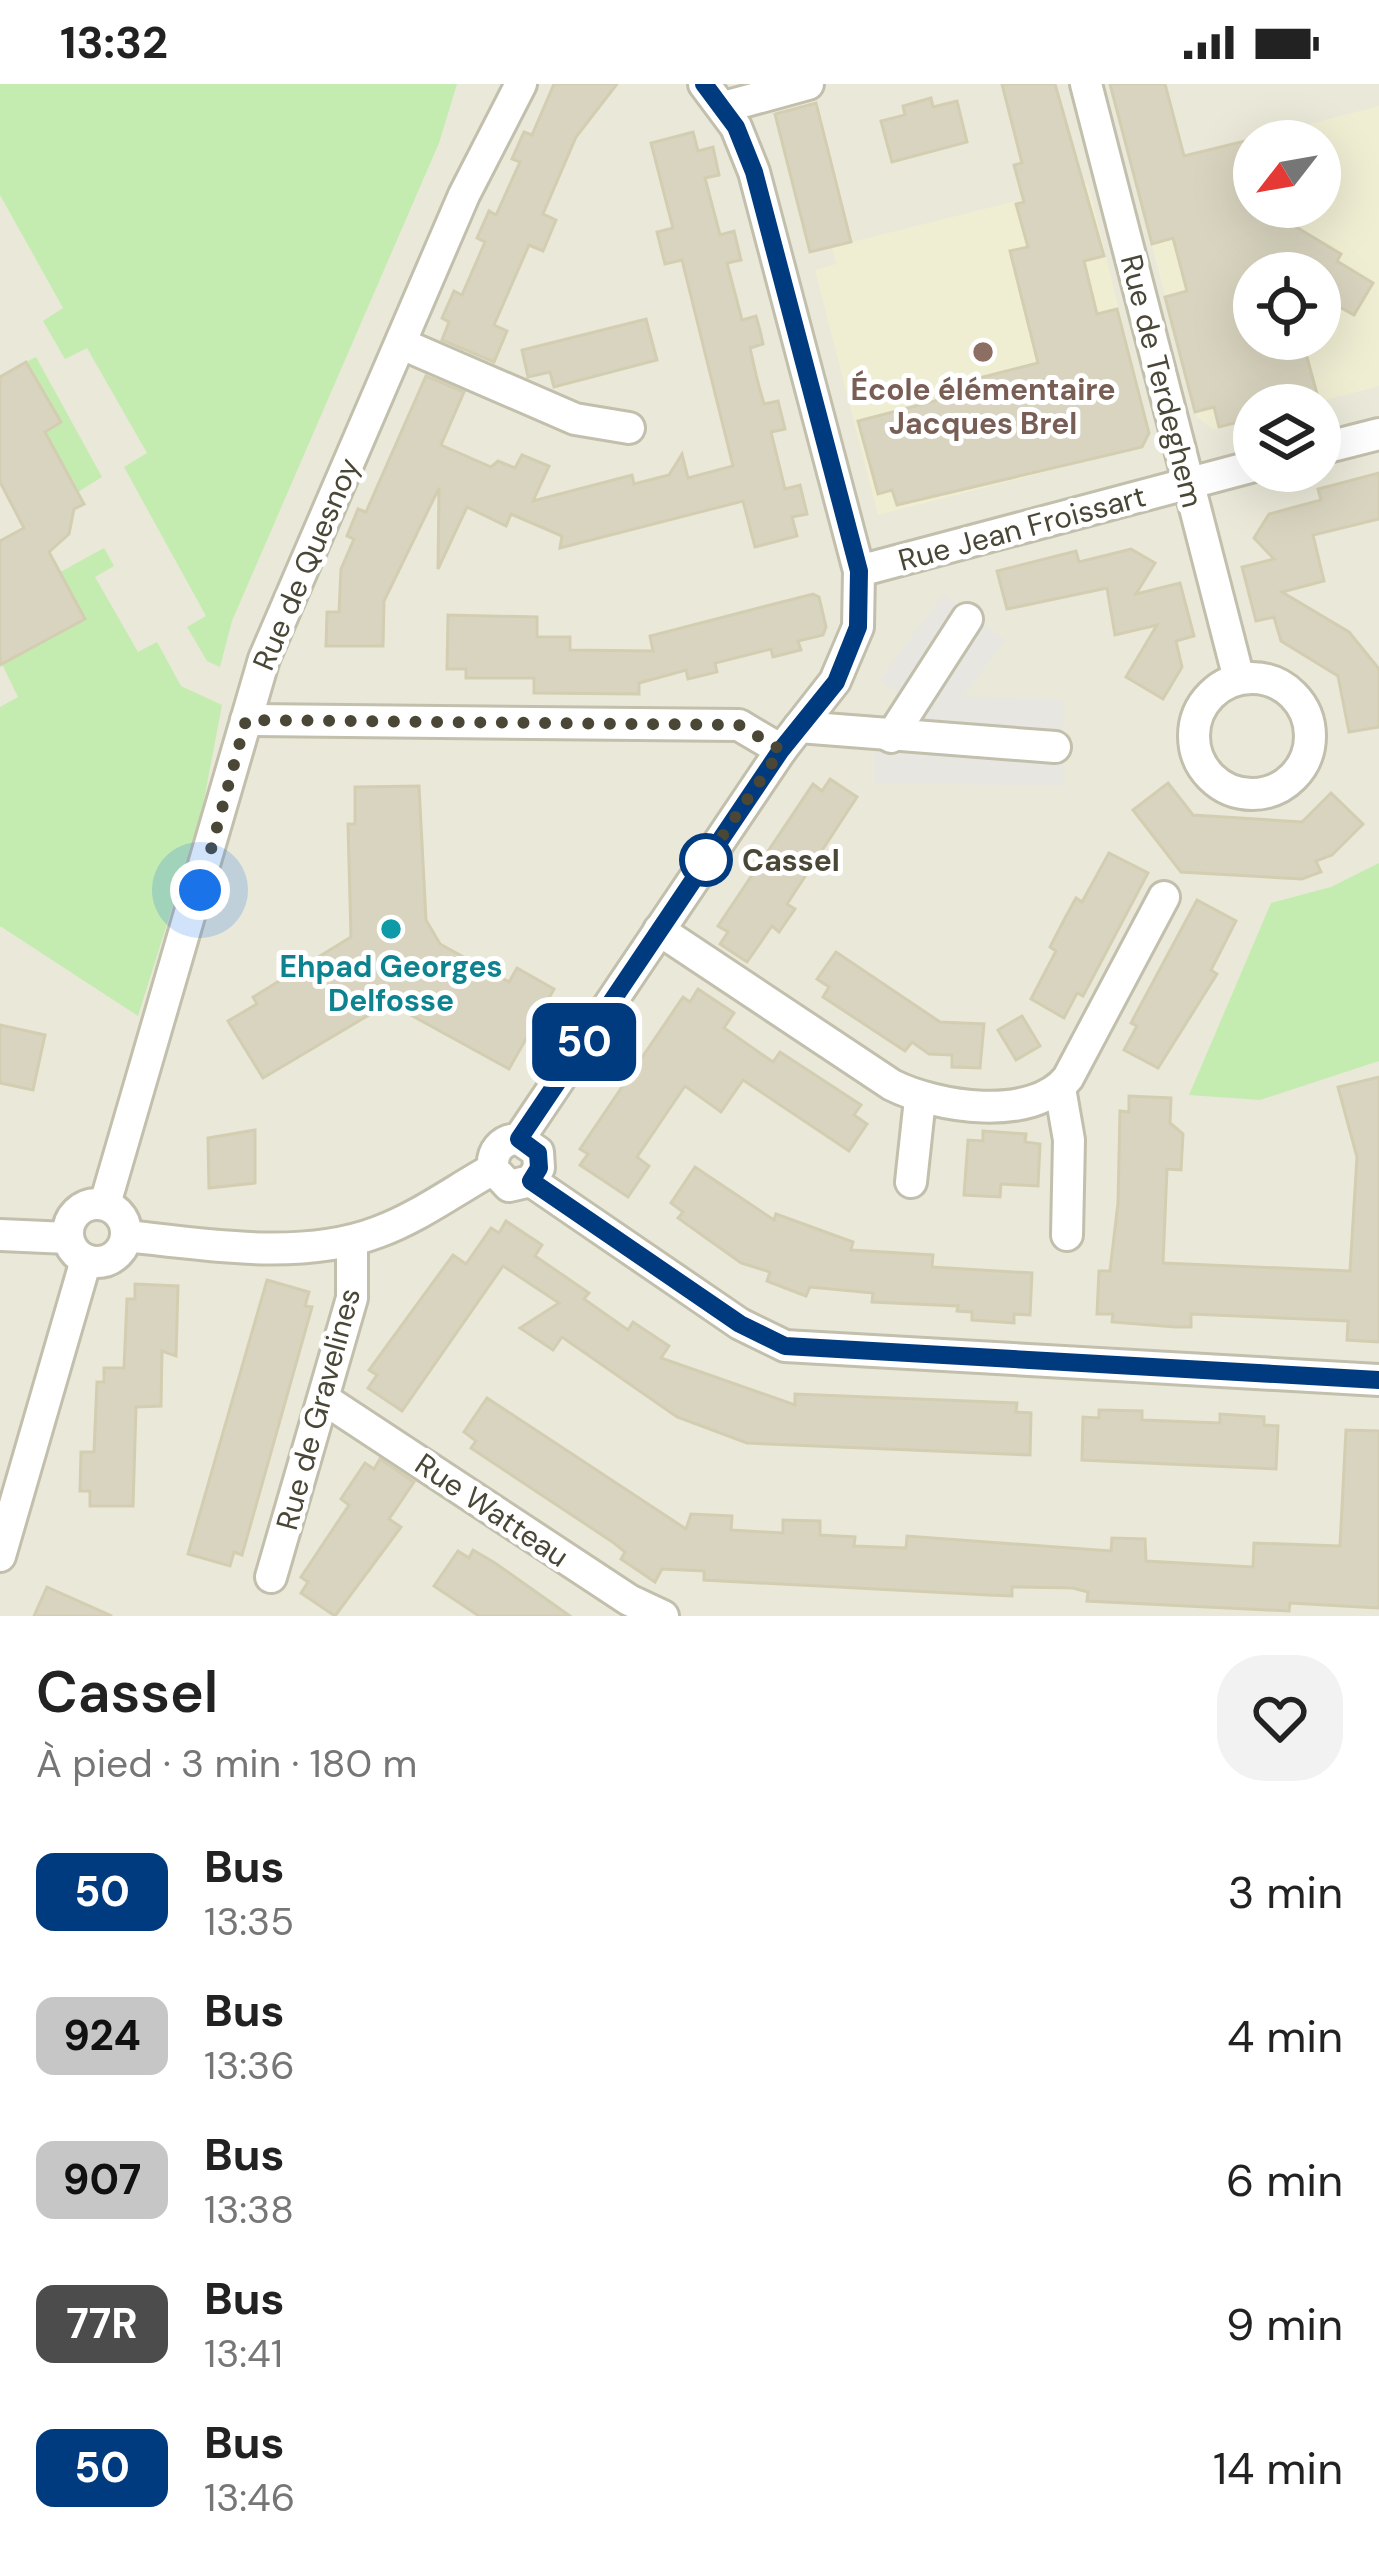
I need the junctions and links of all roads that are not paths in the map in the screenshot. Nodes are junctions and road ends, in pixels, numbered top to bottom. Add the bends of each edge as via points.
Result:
1 (521, 84) edge
2 (808, 84) edge
3 (1086, 84) edge
4 (714, 96) edge
5 (402, 344) junction
6 (629, 428) dead end
7 (1379, 434) edge
8 (1341, 444) edge
9 (1233, 471) edge
10 (1189, 483) junction
11 (859, 571) junction
12 (967, 619) dead end
13 (1239, 679) dead end
14 (246, 720) junction
15 (891, 737) junction
16 (790, 738) junction
17 (1054, 747) dead end
18 (1164, 898) dead end
19 (659, 930) junction
20 (1060, 1088) junction
21 (920, 1099) junction
22 (519, 1139) junction
23 (493, 1169) junction
24 (531, 1181) junction
25 (911, 1182) dead end
26 (104, 1204) junction
27 (0, 1235) edge
28 (1066, 1235) dead end
29 (127, 1236) junction
30 (352, 1241) junction
31 (77, 1249) junction
32 (1379, 1380) edge
33 (324, 1399) junction
34 (0, 1556) edge
35 (271, 1577) dead end
36 (662, 1616) edge

1 - 5 street, Rue de Quesnoy
2 - 4 street
3 - 10 street, Rue de Terdeghem
4 - 11 street via 754,172
5 - 6 street via 575,419
5 - 14 street, Rue de Quesnoy via 281,615
7 - 8 street
9 - 10 street, Rue Jean Froissart
10 - 11 street, Rue Jean Froissart
10 - 13 street, Rue de Terdeghem
11 - 16 street via 853,646 836,682
12 - 15 street
14 - 16 street via 739,725
14 - 26 street, Rue de Quesnoy
15 - 16 street
15 - 17 street
16 - 19 street
18 - 20 street
19 - 21 street
19 - 22 street
20 - 21 street via 1003,1103
20 - 28 street via 1069,1140
21 - 25 street
22 - 23 street via 498,1147
22 - 24 street via 538,1153
23 - 24 street via 509,1186
23 - 30 street
24 - 32 street via 740,1324 785,1346
26 - 29 street via 119,1213
26 - 31 street via 77,1211
27 - 31 street
29 - 30 street via 284,1246
29 - 31 street via 112,1258
30 - 33 street, Rue de Gravelines via 352,1298
31 - 34 street
33 - 35 street, Rue de Gravelines
33 - 36 street, Rue Watteau

